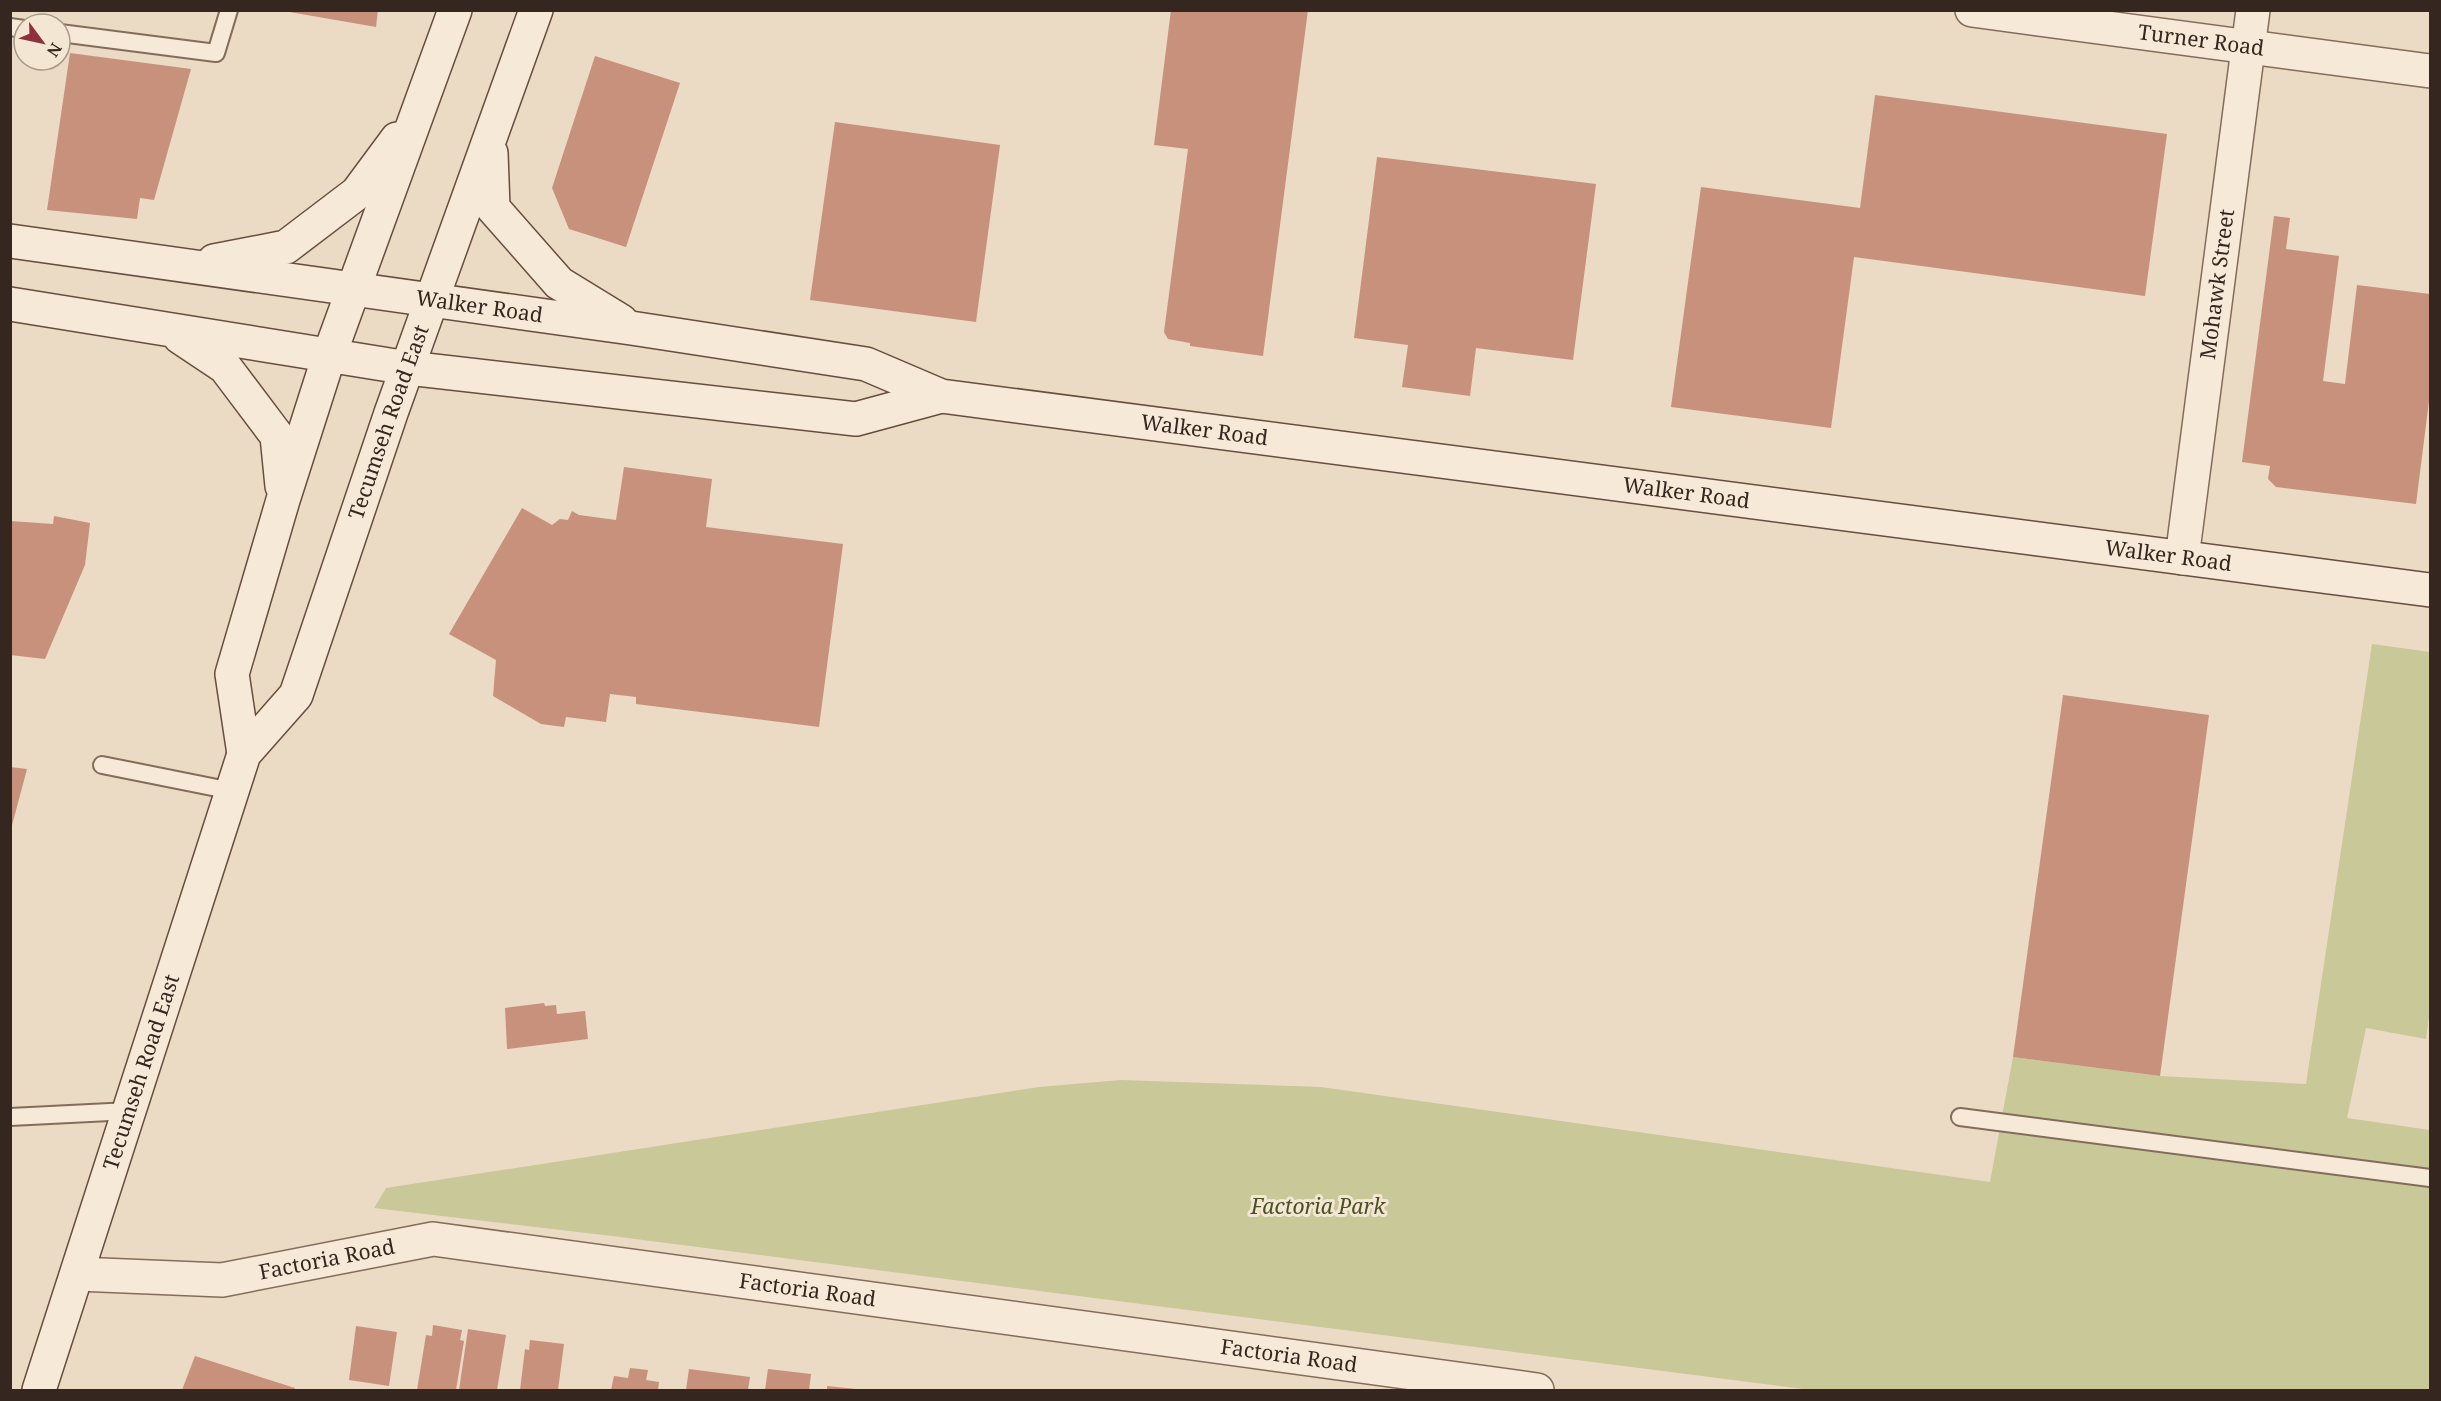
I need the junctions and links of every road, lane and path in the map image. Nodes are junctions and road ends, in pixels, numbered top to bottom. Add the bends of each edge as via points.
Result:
1 (229, 10) edge
2 (455, 10) edge
3 (536, 10) edge
4 (1972, 10) edge
5 (2253, 10) edge
6 (72, 35) edge
7 (2249, 46) junction
8 (2430, 71) edge
9 (422, 106) junction
10 (490, 139) junction
11 (10, 241) edge
12 (188, 266) junction
13 (352, 290) junction
14 (431, 301) junction
15 (10, 304) edge
16 (631, 328) junction
17 (172, 331) junction
18 (329, 356) junction
19 (408, 368) junction
20 (941, 396) junction
21 (283, 500) junction
22 (2182, 558) junction
23 (2430, 590) edge
24 (244, 754) junction
25 (102, 765) dead end
26 (232, 791) junction
27 (130, 1111) junction
28 (10, 1117) edge
29 (1960, 1117) dead end
30 (2430, 1178) edge
31 (77, 1274) junction
32 (39, 1390) edge
33 (1531, 1390) edge
34 (1537, 1390) edge

1 - 6 lane via 216,53
2 - 9 main road, Tecumseh Road East
3 - 10 main road, Tecumseh Road East
4 - 7 main road, Turner Road
5 - 7 main road, Mohawk Street
7 - 8 main road, Turner Road
7 - 22 main road, Mohawk Street
9 - 12 main road via 357,193 286,247
9 - 13 main road, Tecumseh Road East
10 - 14 main road, Tecumseh Road East
10 - 16 main road via 494,208 559,283
11 - 12 main road, Walker Road
12 - 13 main road, Walker Road
13 - 14 main road, Walker Road
13 - 18 main road, Tecumseh Road East
14 - 16 main road, Walker Road
14 - 19 main road, Tecumseh Road East
15 - 17 main road, Walker Road
16 - 20 main road, Walker Road via 866,364
17 - 18 main road, Walker Road
17 - 21 main road via 225,368 277,436
18 - 19 main road, Walker Road
18 - 21 main road, Tecumseh Road East
19 - 20 main road, Walker Road via 856,419
19 - 24 main road, Tecumseh Road East via 296,695
20 - 22 main road, Walker Road
21 - 24 main road, Tecumseh Road East via 232,674
22 - 23 main road, Walker Road
24 - 26 main road, Tecumseh Road East
25 - 26 lane
26 - 27 main road, Tecumseh Road East
27 - 28 lane
27 - 31 main road, Tecumseh Road East
29 - 30 lane
31 - 32 main road, Tecumseh Road East
31 - 33 main road, Factoria Road via 222,1280 433,1239
33 - 34 main road, Factoria Road

